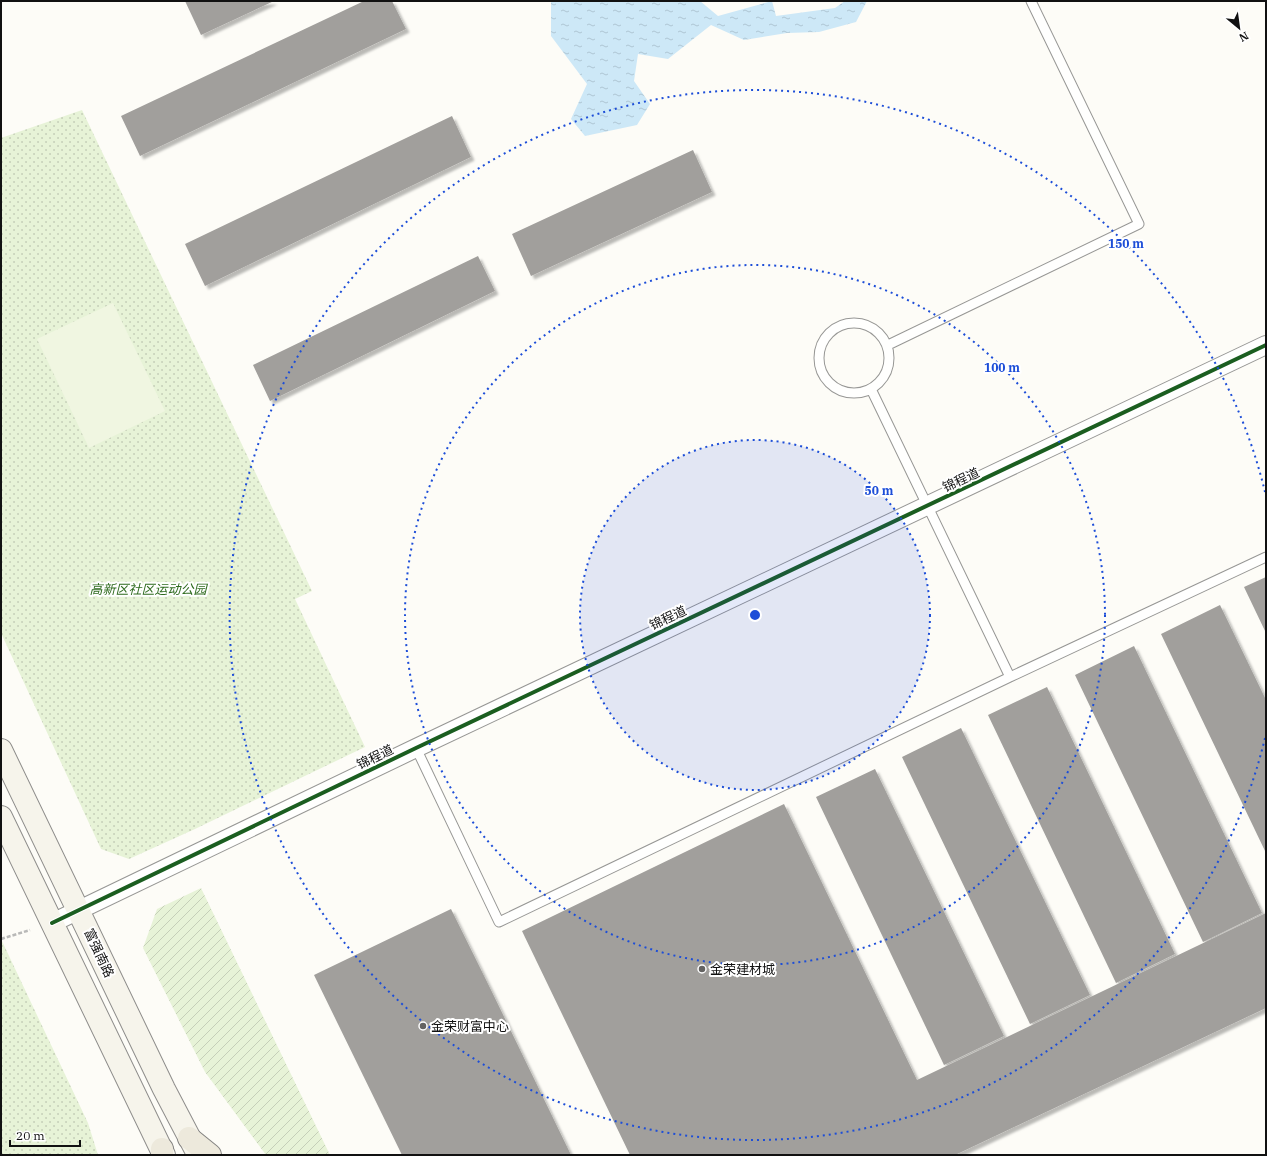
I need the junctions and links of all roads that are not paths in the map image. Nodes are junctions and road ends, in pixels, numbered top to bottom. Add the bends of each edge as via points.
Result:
1 (1031, 1) edge
2 (888, 345) junction
3 (1266, 345) edge
4 (871, 389) junction
5 (928, 506) junction
6 (1266, 557) edge
7 (1010, 677) junction
8 (416, 748) junction
9 (1, 750) edge
10 (1, 818) edge
11 (79, 911) junction
12 (52, 923) junction
13 (194, 1146) edge
14 (163, 1153) edge
15 (210, 1155) edge

1 - 2 lane via 1139,224
2 - 4 lane via 890,355 886,375
2 - 4 lane via 882,335 862,323 838,326 828,333 822,343 818,355 824,378 842,391 862,393
3 - 5 street, 锦程道
4 - 5 lane
5 - 7 lane
5 - 8 street, 锦程道
6 - 7 lane
7 - 8 lane via 499,922
8 - 11 street, 锦程道
9 - 11 main road, 富强南路
10 - 12 main road
11 - 12 street, 锦程道
11 - 13 main road, 富强南路
12 - 14 main road
13 - 15 main road

